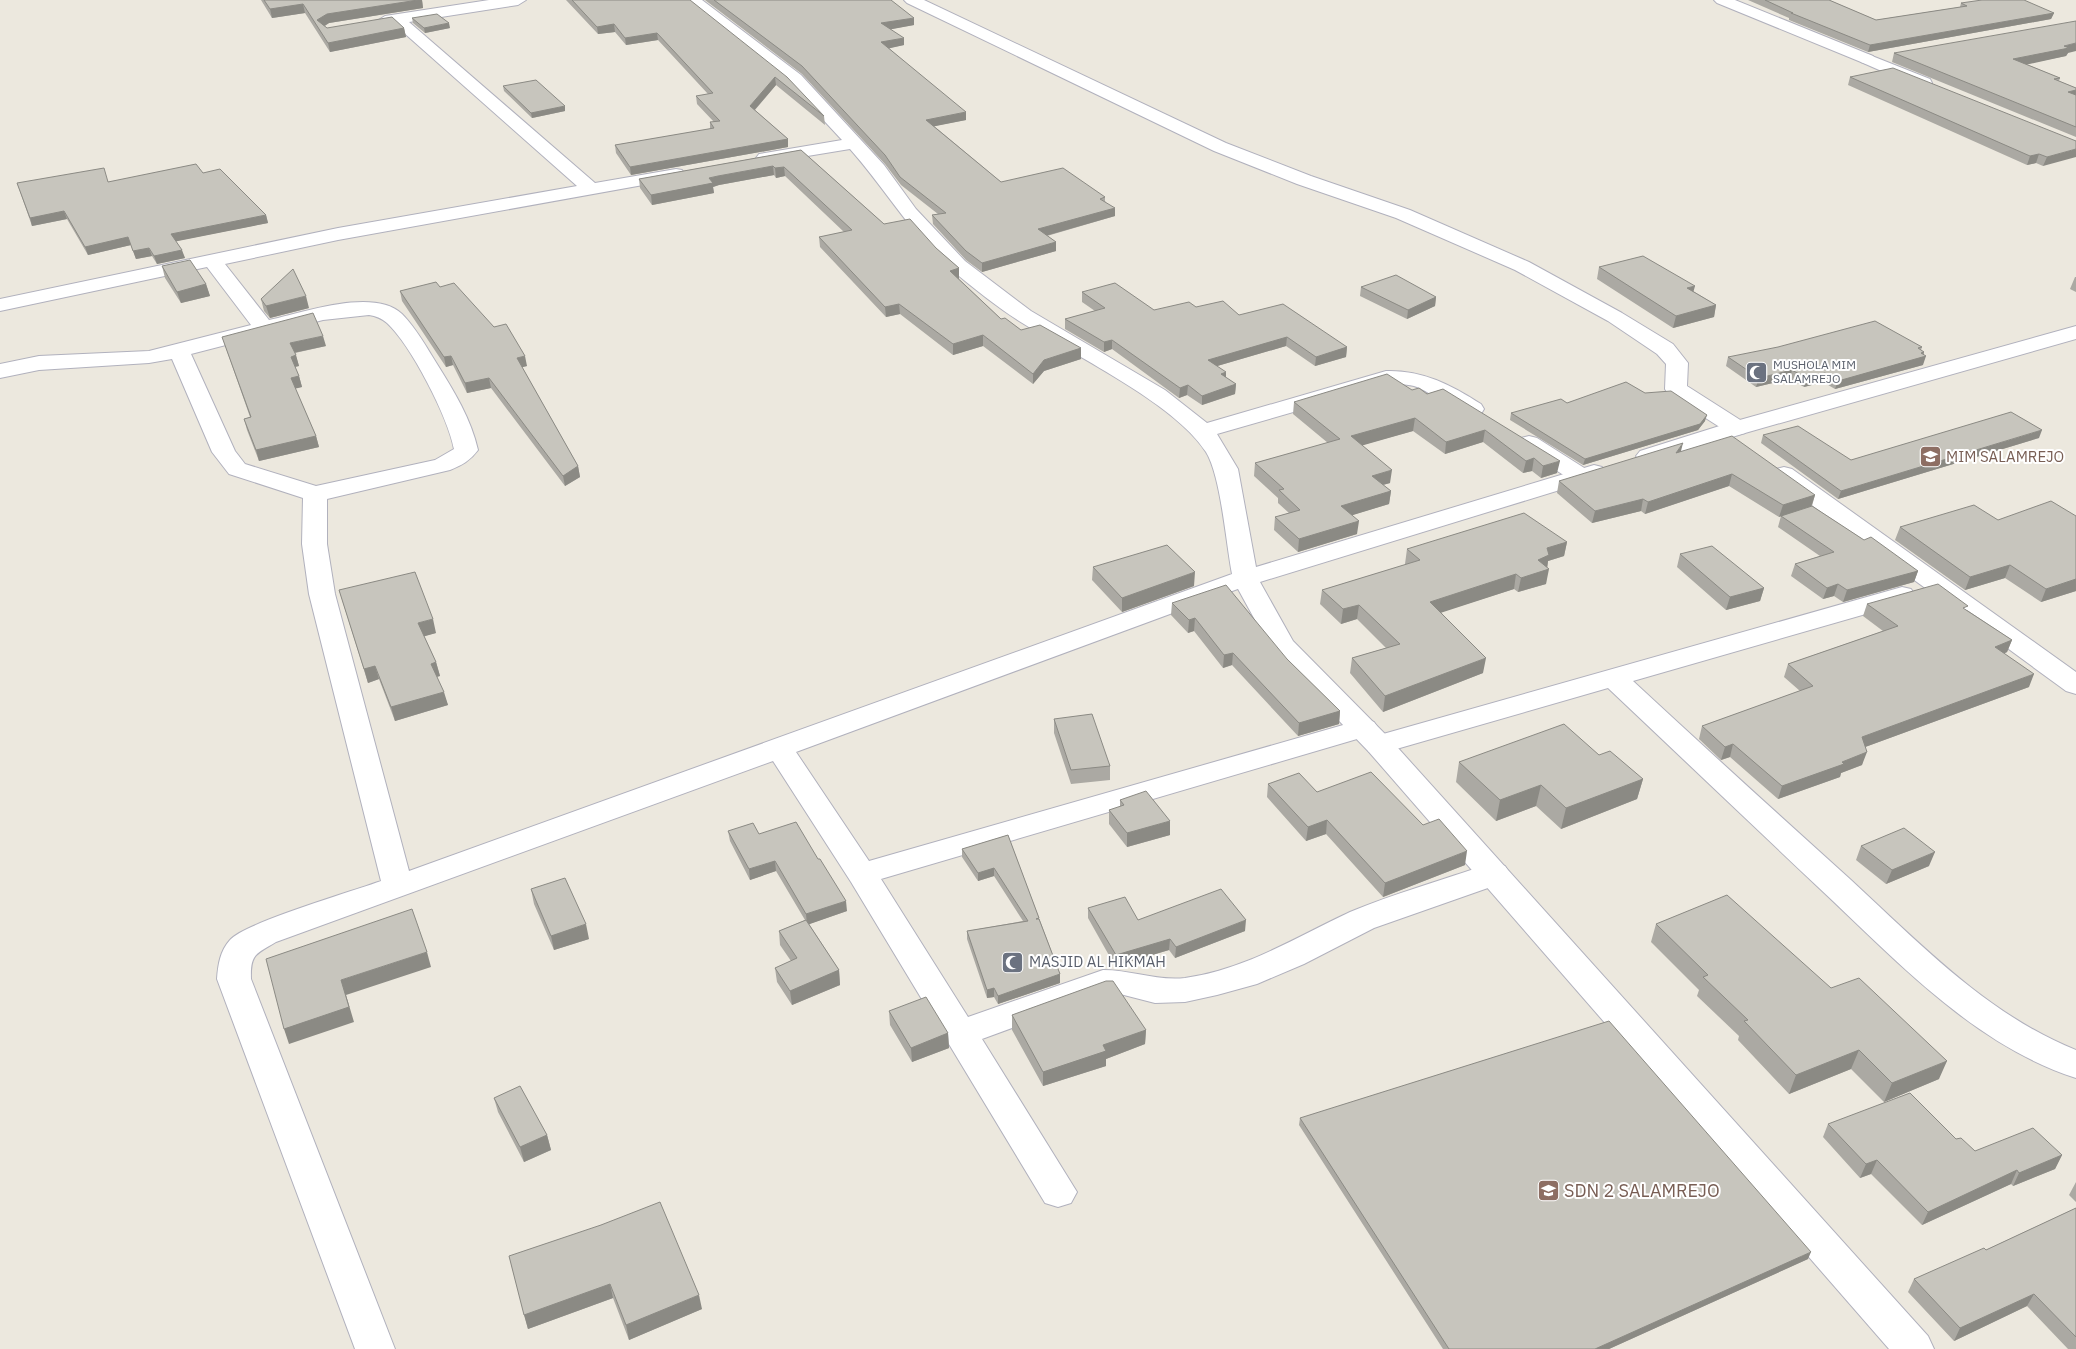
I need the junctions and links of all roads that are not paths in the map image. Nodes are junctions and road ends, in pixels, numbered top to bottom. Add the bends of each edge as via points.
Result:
1 (518, 0) edge
2 (693, 0) edge
3 (912, 0) edge
4 (1722, 0) edge
5 (397, 19) junction
6 (368, 24) edge
7 (1896, 54) edge
8 (1867, 59) junction
9 (1940, 89) edge
10 (855, 143) junction
11 (750, 161) edge
12 (693, 171) edge
13 (591, 189) junction
14 (212, 260) junction
15 (0, 305) edge
16 (264, 328) junction
17 (2076, 332) edge
18 (179, 351) junction
19 (0, 371) edge
20 (1203, 431) junction
21 (1744, 442) junction
22 (1581, 476) junction
23 (315, 494) junction
24 (1245, 578) junction
25 (1938, 585) junction
26 (1612, 677) junction
27 (2076, 685) edge
28 (1372, 737) junction
29 (779, 748) junction
30 (862, 874) junction
31 (1494, 874) junction
32 (398, 887) junction
33 (960, 1033) junction
34 (2076, 1065) edge
35 (1058, 1192) dead end
36 (375, 1349) edge
37 (1914, 1349) edge

1 - 5 street
2 - 10 street via 795,78
3 - 21 street via 1220,147 1403,214 1522,266 1615,317 1665,349 1677,363 1676,389
4 - 8 street
5 - 6 street
5 - 13 street
7 - 8 street
8 - 9 street
10 - 11 street
10 - 20 street via 909,213 958,265 1024,315 1157,395
12 - 13 street
13 - 14 street
14 - 15 street
14 - 16 street
16 - 18 street
16 - 23 street via 348,310 383,311 395,319 406,334 440,388 465,438 466,450 458,458 442,465
17 - 21 street
18 - 19 street via 149,357 39,363
18 - 23 street via 224,452 237,469
20 - 22 street via 1386,378 1403,376 1433,384
20 - 24 street via 1226,469
21 - 22 street via 1622,463
21 - 25 street
22 - 24 street
23 - 32 street via 313,514 320,573 335,646
24 - 28 street via 1282,644
24 - 29 street
25 - 26 street
25 - 27 street
26 - 28 street
26 - 34 street via 1934,976 1998,1026
28 - 30 street
28 - 31 street
29 - 30 street
29 - 32 street
30 - 33 street
31 - 33 street via 1363,920 1292,956 1245,975 1184,990 1154,992 1120,982 1102,982
31 - 37 street
32 - 36 street via 265,934 242,947 234,962 234,979
33 - 35 street

